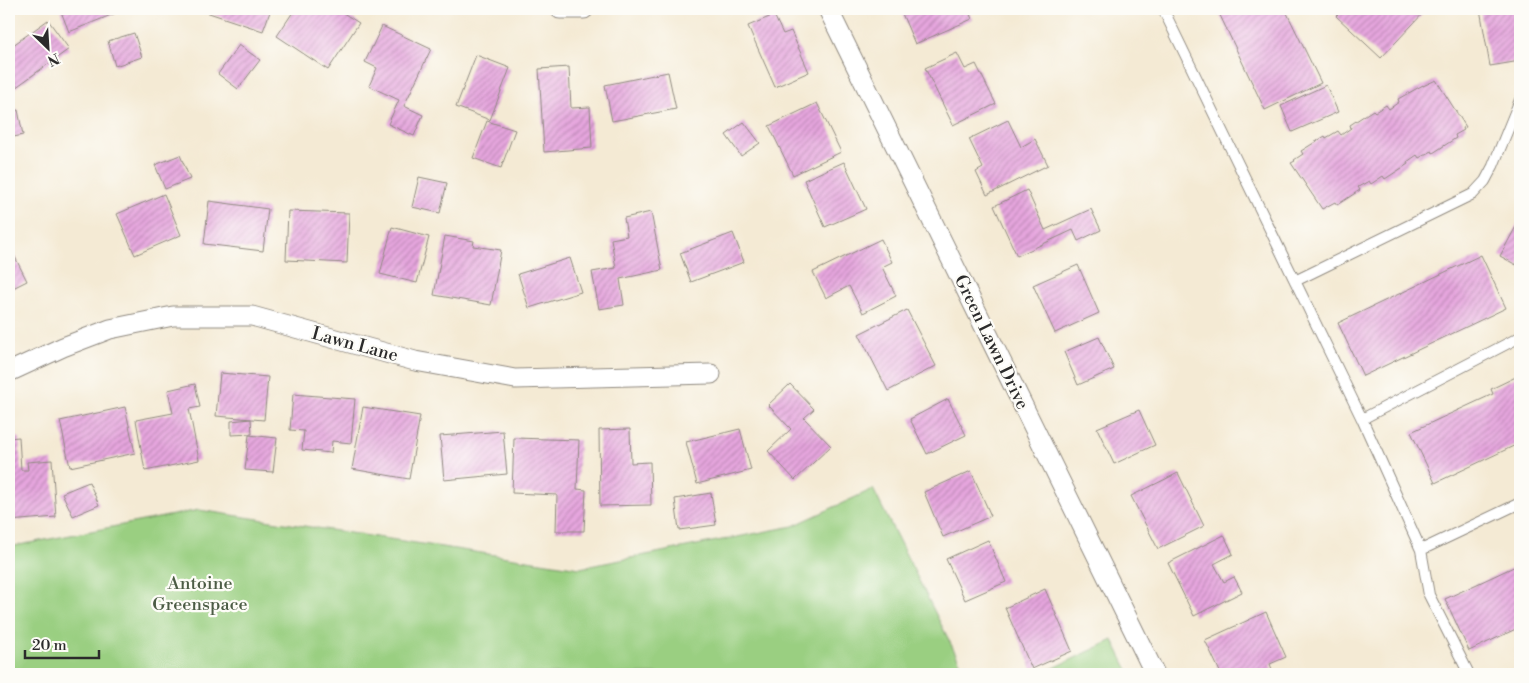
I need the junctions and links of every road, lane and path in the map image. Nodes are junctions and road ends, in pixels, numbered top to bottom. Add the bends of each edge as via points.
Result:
1 (560, 9) edge
2 (584, 9) edge
3 (828, 9) edge
4 (1163, 9) edge
5 (1520, 100) edge
6 (1295, 281) junction
7 (1520, 337) edge
8 (9, 372) edge
9 (711, 374) dead end
10 (1362, 419) junction
11 (1520, 503) edge
12 (1420, 550) junction
13 (1155, 674) edge
14 (1469, 674) edge

1 - 2 street
3 - 13 street, Green Lawn Drive
4 - 6 lane
5 - 6 lane via 1493,166 1473,194
6 - 10 lane
7 - 10 lane
8 - 9 street, Lawn Lane via 110,329 173,316 252,316 415,361 515,379
10 - 12 lane
11 - 12 lane
12 - 14 lane via 1429,595

